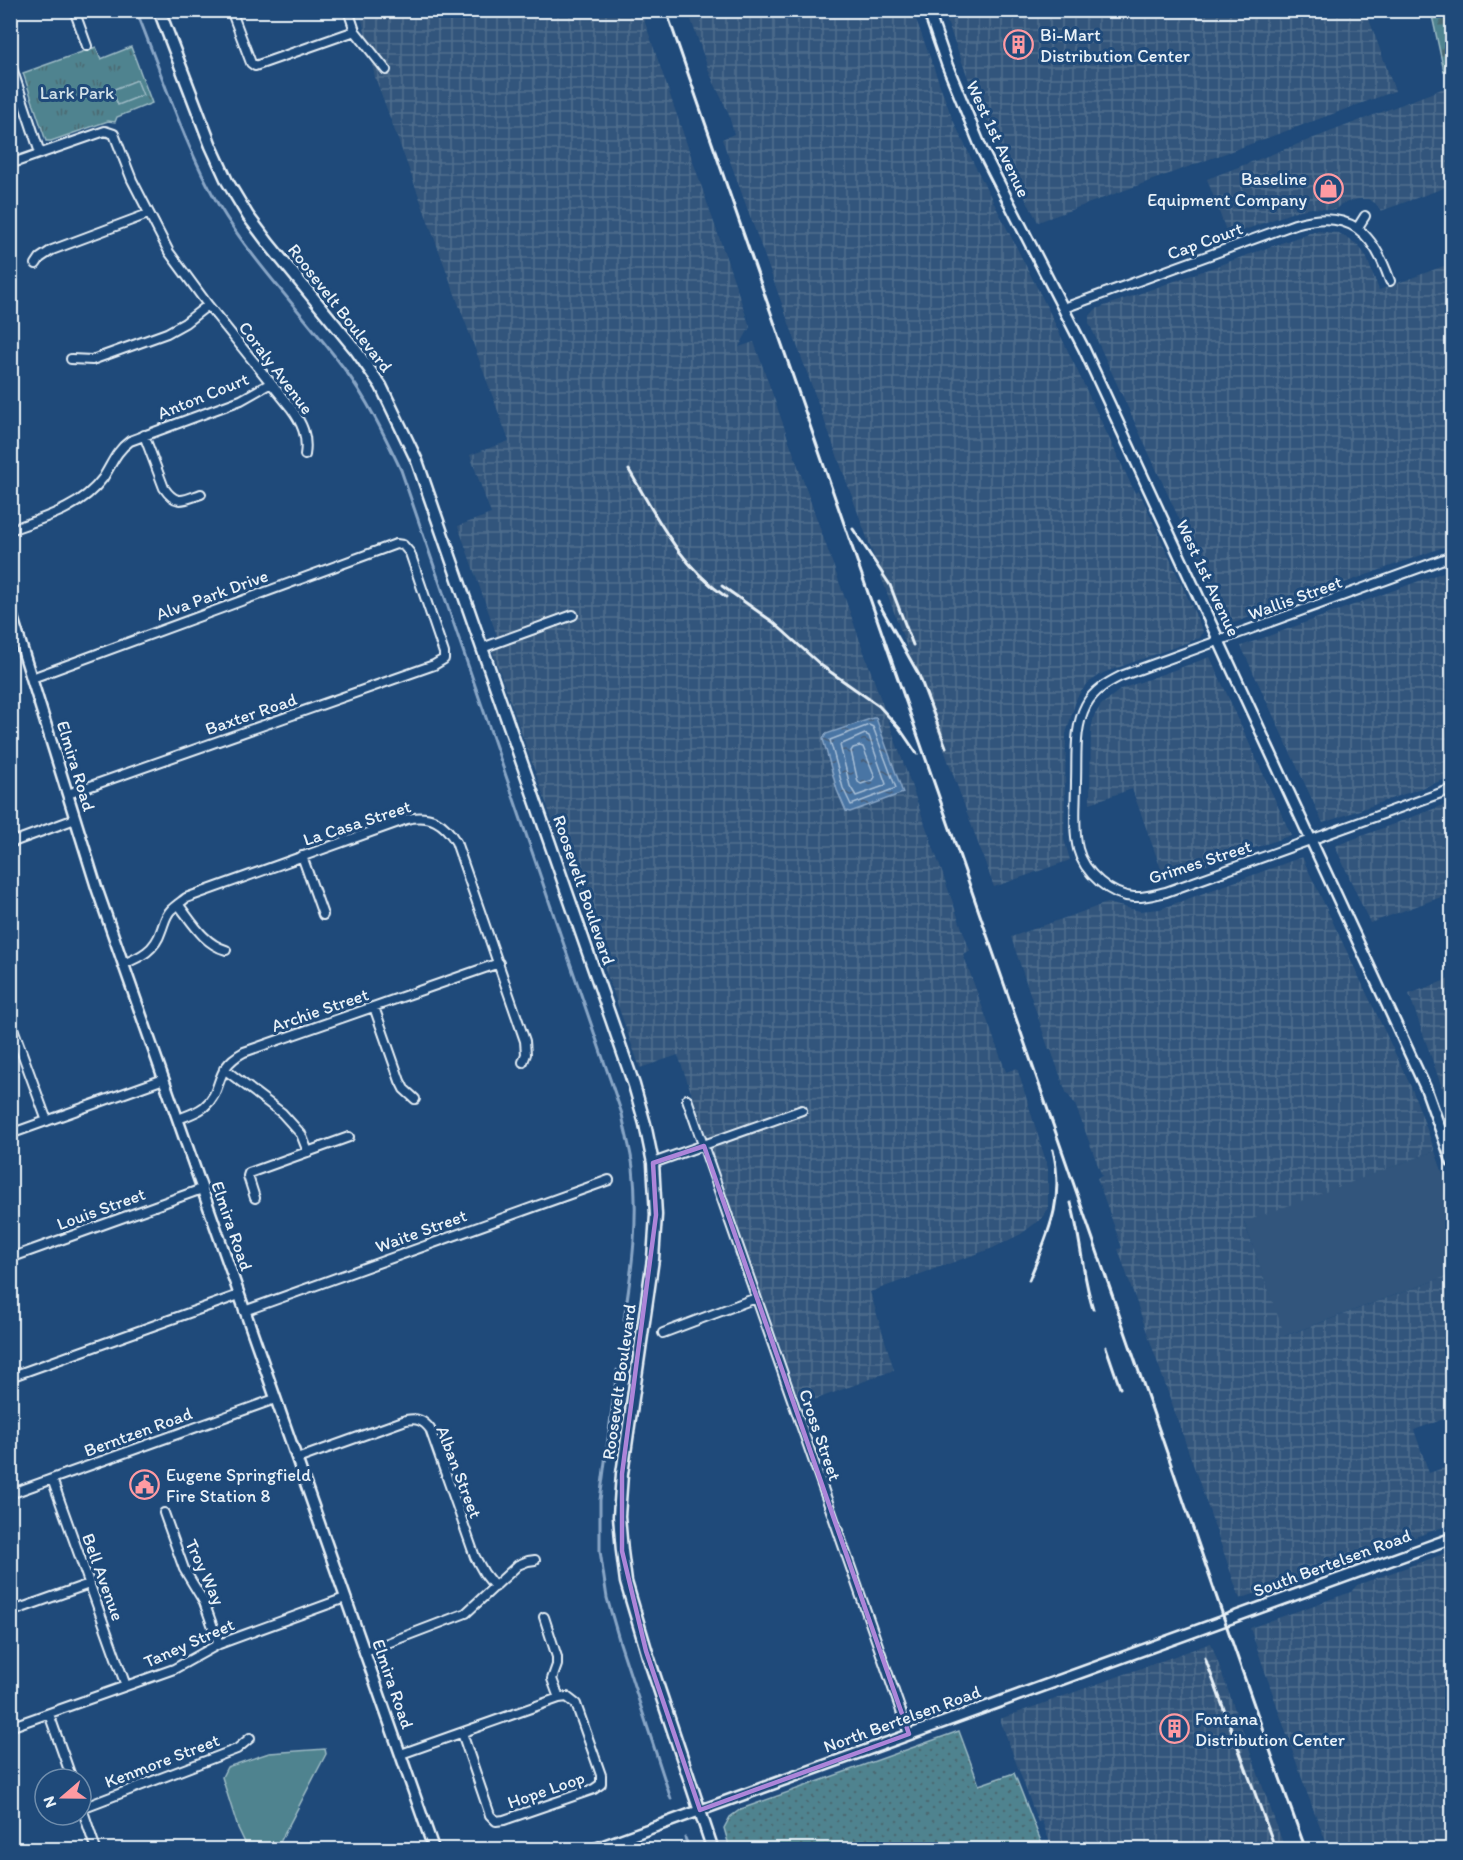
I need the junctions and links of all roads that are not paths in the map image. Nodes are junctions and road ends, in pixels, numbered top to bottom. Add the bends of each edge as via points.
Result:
1 (74, 10) edge
2 (159, 10) edge
3 (231, 10) edge
4 (348, 10) edge
5 (928, 10) edge
6 (355, 31) junction
7 (87, 46) dead end
8 (10, 62) edge
9 (386, 70) dead end
10 (40, 153) junction
11 (10, 164) edge
12 (148, 214) junction
13 (1365, 216) dead end
14 (1358, 227) junction
15 (36, 264) dead end
16 (1390, 281) dead end
17 (208, 305) junction
18 (1064, 308) junction
19 (71, 359) dead end
20 (271, 383) junction
21 (144, 435) junction
22 (305, 455) dead end
23 (201, 494) dead end
24 (10, 530) edge
25 (403, 545) joint
26 (1452, 556) edge
27 (10, 609) edge
28 (573, 615) dead end
29 (1219, 641) junction
30 (482, 648) junction
31 (32, 678) junction
32 (1087, 703) joint
33 (1452, 789) edge
34 (68, 794) junction
35 (75, 819) junction
36 (1311, 839) junction
37 (10, 843) edge
38 (302, 856) junction
39 (178, 904) junction
40 (323, 915) dead end
41 (226, 950) dead end
42 (499, 963) junction
43 (123, 964) junction
44 (374, 1007) junction
45 (10, 1020) edge
46 (523, 1062) dead end
47 (224, 1069) junction
48 (164, 1079) junction
49 (415, 1099) dead end
50 (687, 1099) dead end
51 (802, 1110) dead end
52 (178, 1119) junction
53 (47, 1121) junction
54 (10, 1134) edge
55 (349, 1137) dead end
56 (704, 1146) junction
57 (308, 1152) junction
58 (1452, 1161) edge
59 (653, 1163) junction
60 (609, 1180) dead end
61 (202, 1189) junction
62 (255, 1198) dead end
63 (10, 1258) edge
64 (239, 1295) junction
65 (756, 1298) junction
66 (244, 1311) junction
67 (663, 1333) dead end
68 (10, 1377) edge
69 (275, 1399) junction
70 (297, 1459) junction
71 (52, 1479) junction
72 (10, 1494) edge
73 (164, 1513) dead end
74 (1452, 1538) edge
75 (536, 1560) dead end
76 (89, 1584) junction
77 (495, 1587) junction
78 (345, 1598) junction
79 (10, 1612) edge
80 (544, 1617) dead end
81 (1223, 1620) joint
82 (219, 1644) junction
83 (364, 1652) junction
84 (126, 1686) junction
85 (559, 1698) junction
86 (48, 1714) junction
87 (10, 1727) edge
88 (462, 1733) junction
89 (909, 1734) junction
90 (250, 1738) dead end
91 (401, 1754) junction
92 (68, 1767) edge
93 (93, 1802) edge
94 (699, 1810) junction
95 (88, 1827) edge
96 (96, 1850) edge
97 (434, 1850) edge
98 (591, 1850) edge
99 (713, 1850) edge

1 - 7 street
2 - 30 main road, Roosevelt Boulevard via 227,181 269,244 355,349 400,423
3 - 6 street via 251,63 258,66
4 - 6 street
5 - 18 street, West 1st Avenue via 982,150
6 - 9 street
8 - 10 street
10 - 11 street
10 - 12 street, Coraly Avenue via 110,131 117,139
12 - 15 street via 51,250
12 - 17 street, Coraly Avenue via 181,270
13 - 14 street
14 - 16 street via 1376,249
14 - 18 street, Cap Court via 1332,220 1304,222
17 - 19 street via 167,333 92,360
17 - 20 street, Coraly Avenue
18 - 29 street, West 1st Avenue
20 - 21 street, Anton Court via 241,400
20 - 22 street, Coraly Avenue via 299,420 305,433
21 - 23 street, Anton Court via 169,495 182,501
21 - 24 street, Anton Court via 121,447 103,478 74,505
25 - 31 street, Alva Park Drive
25 - 34 street, Baxter Road via 410,553 444,659
26 - 29 street, Wallis Street
27 - 31 street, Elmira Road
28 - 30 street
29 - 32 street, Wallis Street via 1121,676 1096,691
29 - 36 street, West 1st Avenue
30 - 59 main road, Roosevelt Boulevard via 634,1085
31 - 34 street, Elmira Road
32 - 36 street, Grimes Street via 1078,725 1076,832 1078,851 1102,884 1119,894 1150,896
33 - 36 street, Grimes Street
34 - 35 street, Elmira Road
35 - 37 street
35 - 43 street, Elmira Road
36 - 58 street, West 1st Avenue via 1426,1089
38 - 39 street, La Casa Street via 194,894
38 - 40 street
38 - 42 street, La Casa Street via 407,819 430,818 441,823 456,842
39 - 41 street via 212,945
39 - 43 street, La Casa Street via 165,919 154,947
42 - 44 street, Archie Street
42 - 46 street, La Casa Street via 525,1041
43 - 48 street, Elmira Road
44 - 47 street, Archie Street via 244,1052
44 - 49 street via 400,1081
45 - 53 street
47 - 52 street, Archie Street via 204,1107
47 - 57 street via 277,1107 301,1134
48 - 52 street, Elmira Road
48 - 53 street
50 - 56 street, Cross Street
51 - 56 street
52 - 61 street, Elmira Road
53 - 54 street
55 - 57 street
56 - 59 street
56 - 65 street, Cross Street
57 - 62 street via 249,1173
59 - 94 main road, Roosevelt Boulevard via 653,1259 622,1474 622,1551 648,1656
60 - 66 street, Waite Street
61 - 63 street, Louis Street
61 - 64 street, Elmira Road
64 - 66 street, Elmira Road
64 - 68 street
65 - 67 street
65 - 89 street, Cross Street
66 - 69 street, Elmira Road
69 - 70 street, Elmira Road
69 - 71 street, Berntzen Road
70 - 77 street, Alban Street via 406,1420 422,1421 429,1429 475,1557
70 - 78 street, Elmira Road
71 - 72 street, Berntzen Road
71 - 76 street, Bell Avenue
73 - 82 street, Troy Way via 184,1569 204,1602
74 - 81 street, South Bertelsen Road
75 - 77 street via 518,1565
76 - 79 street
76 - 84 street, Bell Avenue
77 - 83 street via 462,1615
78 - 82 street, Taney Street
78 - 83 street, Elmira Road
80 - 85 street via 557,1657 552,1679
81 - 89 street, North Bertelsen Road
82 - 84 street, Taney Street via 180,1666
83 - 91 street, Elmira Road
84 - 86 street, Taney Street
85 - 88 street
85 - 88 street, Hope Loop via 569,1698 576,1704 601,1775 597,1788 496,1821 490,1815
86 - 87 street, Taney Street
86 - 92 street
88 - 91 street
89 - 94 street, North Bertelsen Road
90 - 93 street, Kenmore Street via 237,1749
91 - 97 street, Elmira Road
94 - 98 street, North Bertelsen Road
94 - 99 main road, Roosevelt Boulevard
95 - 96 street

